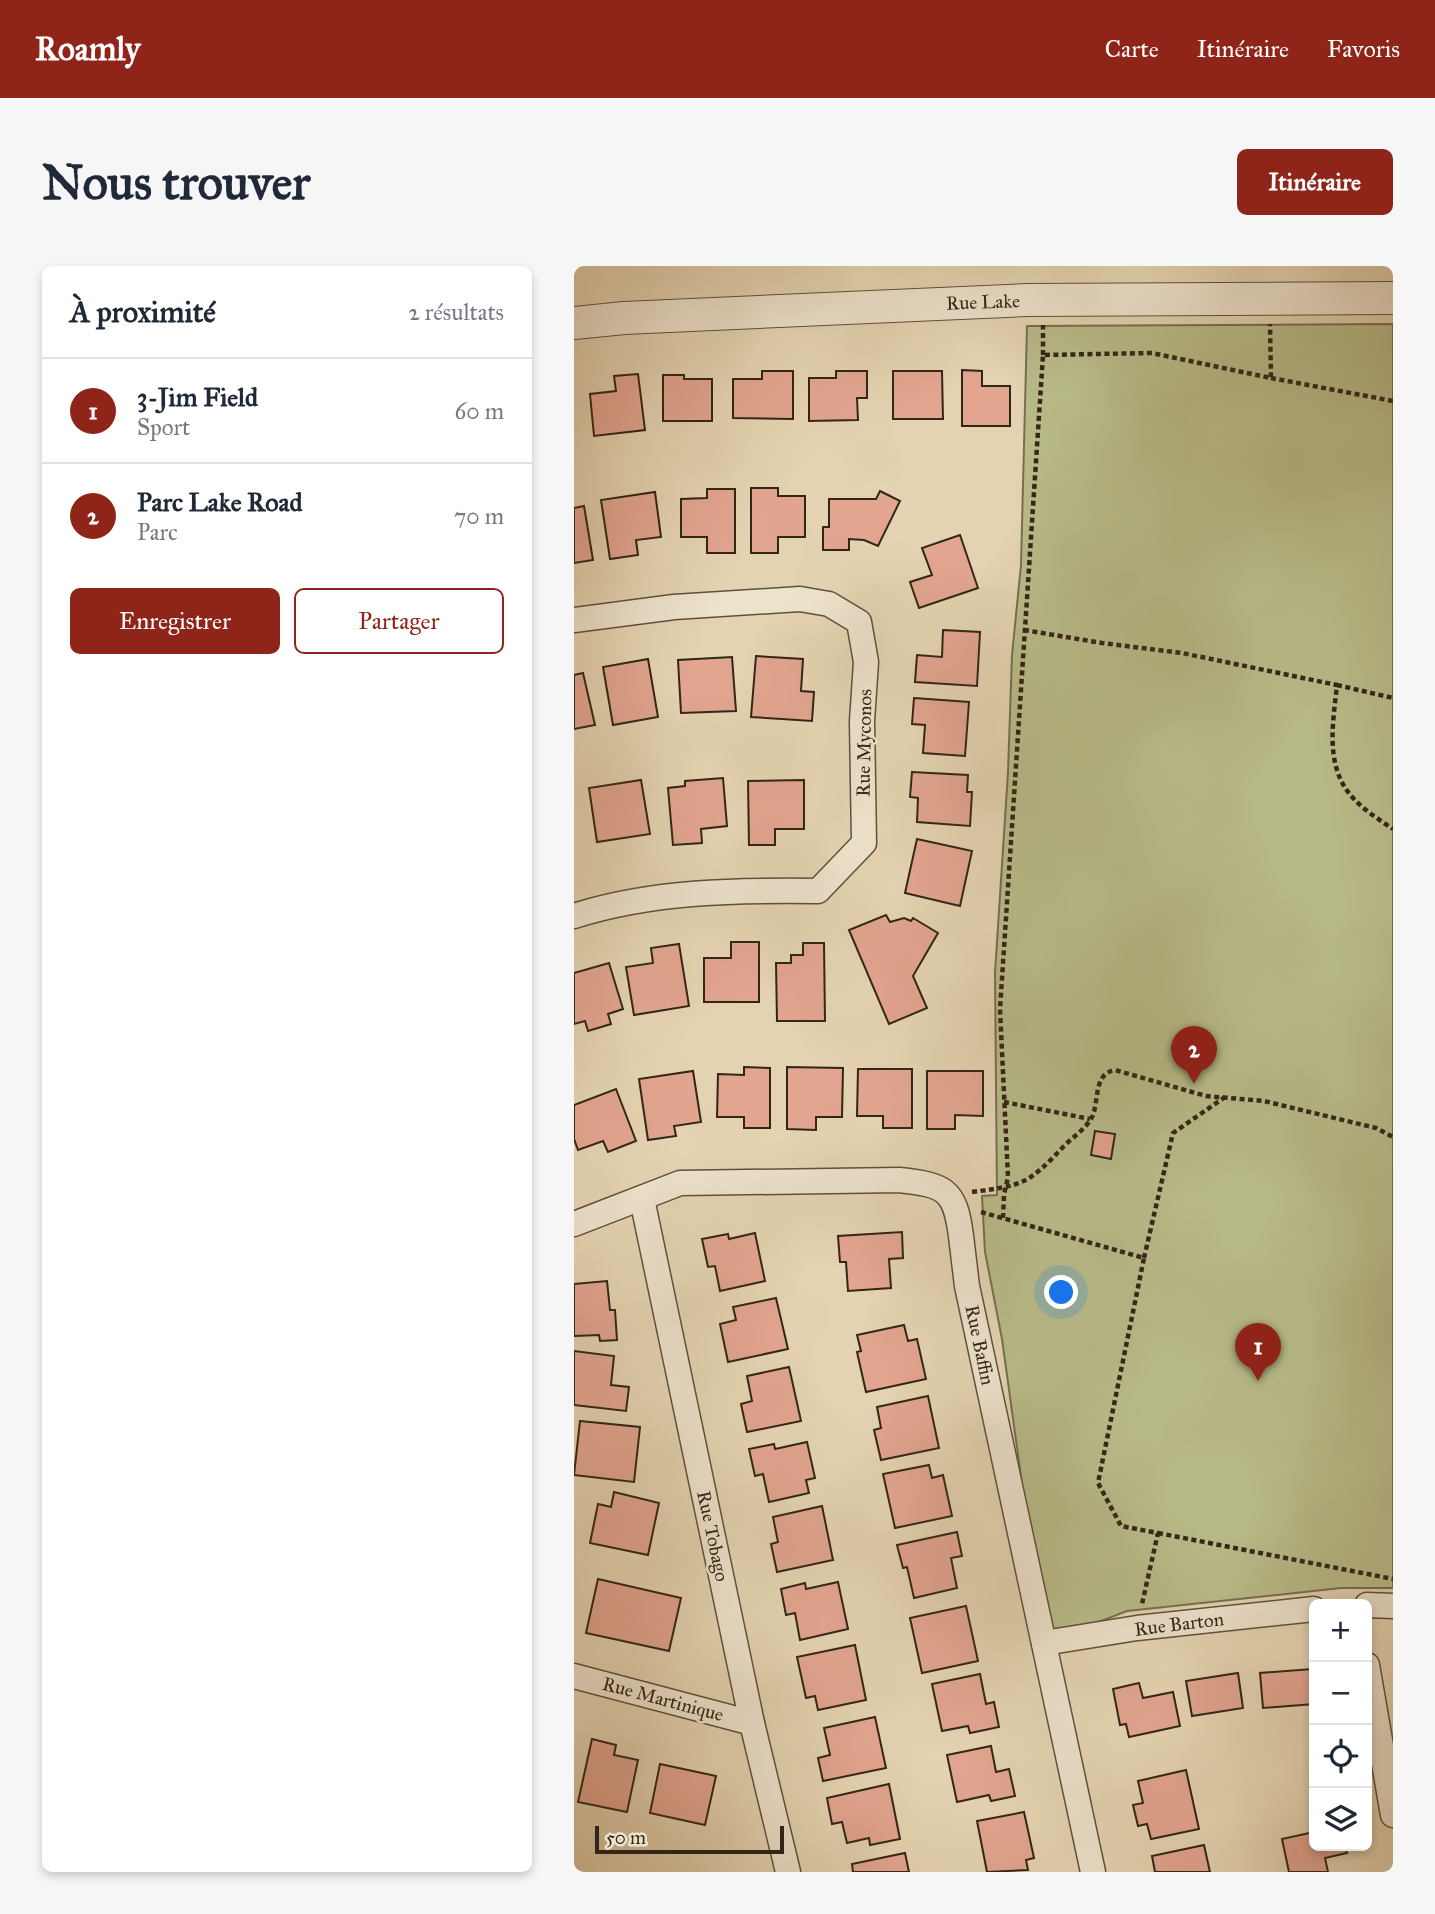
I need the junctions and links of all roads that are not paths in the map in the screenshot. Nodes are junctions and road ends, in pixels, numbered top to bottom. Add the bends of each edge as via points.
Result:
1 (1393, 299) edge
2 (574, 323) edge
3 (574, 620) edge
4 (574, 916) edge
5 (642, 1199) junction
6 (574, 1224) edge
7 (1372, 1605) edge
8 (1393, 1606) edge
9 (1309, 1610) edge
10 (1044, 1643) junction
11 (574, 1676) edge
12 (1372, 1694) edge
13 (752, 1723) junction
14 (1393, 1815) edge
15 (788, 1872) edge
16 (1093, 1872) edge

1 - 2 street, Rue Lake via 1027,300
3 - 4 street, Rue Myconos via 674,607 800,599 829,604 859,622 866,662 864,843 818,891 728,890 607,905
5 - 6 street
5 - 10 street, Rue Baffin via 680,1183 899,1180 930,1185 951,1198 958,1213 967,1286
5 - 13 street, Rue Tobago
7 - 8 street
9 - 10 street, Rue Barton
10 - 16 street, Rue Baffin
11 - 13 street, Rue Martinique
12 - 14 street
13 - 15 street, Rue Tobago

